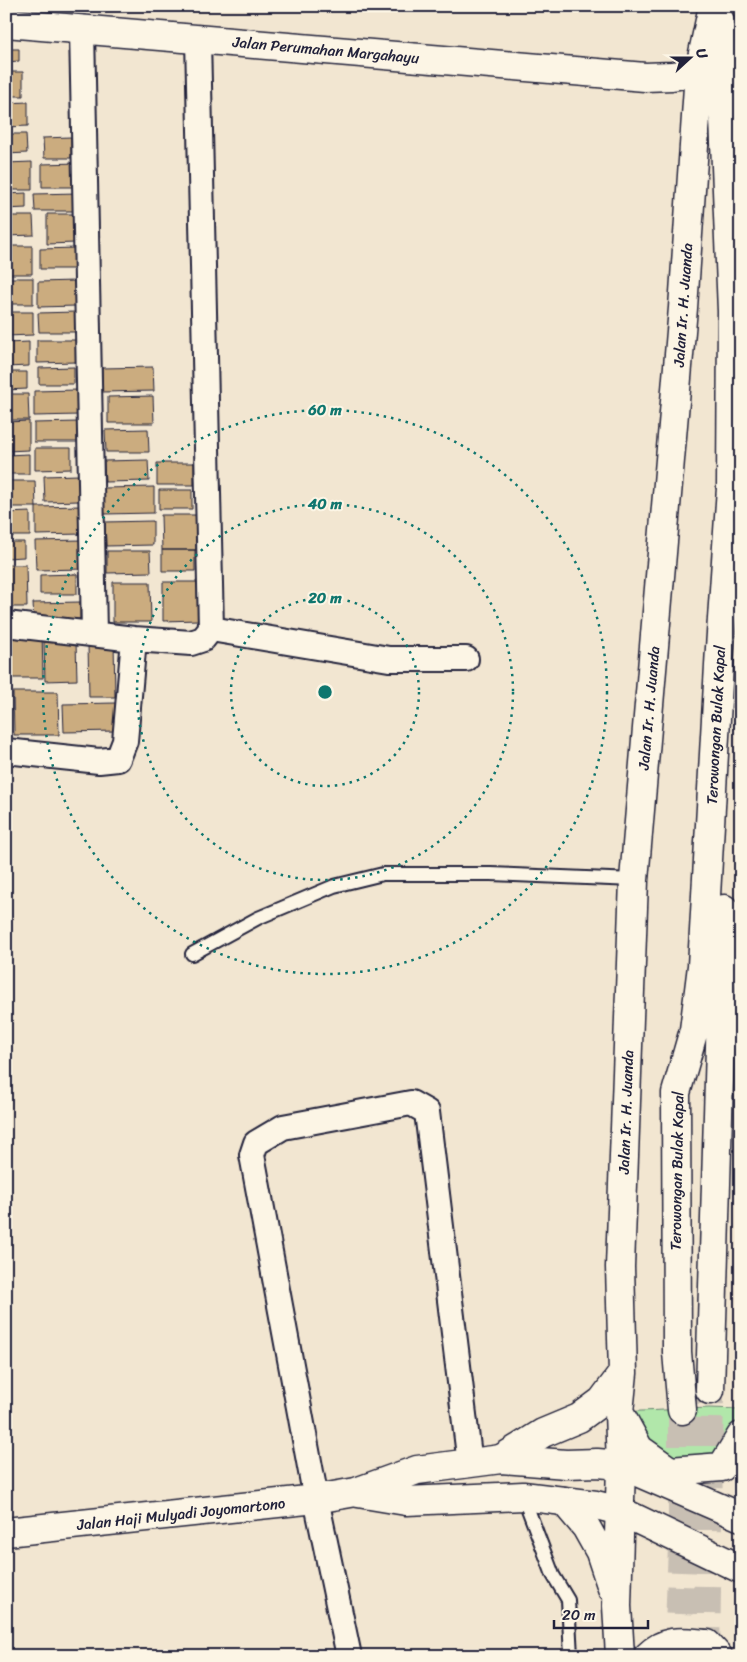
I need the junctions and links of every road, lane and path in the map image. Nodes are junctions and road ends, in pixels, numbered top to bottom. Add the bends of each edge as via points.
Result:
1 (713, 6) edge
2 (720, 6) edge
3 (6, 23) edge
4 (82, 29) junction
5 (198, 38) junction
6 (699, 72) junction
7 (741, 275) edge
8 (6, 624) edge
9 (211, 629) junction
10 (94, 633) junction
11 (134, 639) junction
12 (466, 659) dead end
13 (6, 751) edge
14 (634, 880) junction
15 (192, 954) dead end
16 (623, 1373) junction
17 (710, 1390) tunnel mouth
18 (682, 1410) tunnel mouth
19 (619, 1412) junction
20 (741, 1436) edge
21 (501, 1459) junction
22 (470, 1464) junction
23 (621, 1465) junction
24 (356, 1492) junction
25 (523, 1496) junction
26 (316, 1499) junction
27 (564, 1501) junction
28 (620, 1511) junction
29 (741, 1517) edge
30 (6, 1532) edge
31 (741, 1569) edge
32 (617, 1606) junction
33 (349, 1656) edge
34 (571, 1656) edge
35 (620, 1656) edge
36 (648, 1656) edge
37 (718, 1656) edge

1 - 6 main road, Jalan Ir. H. Juanda
2 - 18 main road, Terowongan Bulak Kapal via 732,311 731,488 702,966 694,1030 676,1093 677,1352
3 - 4 main road, Jalan Perumahan Margahayu
4 - 5 main road, Jalan Perumahan Margahayu
4 - 10 street
5 - 6 main road, Jalan Perumahan Margahayu via 645,77
5 - 9 street
6 - 14 main road, Jalan Ir. H. Juanda via 683,308
7 - 17 main road, Terowongan Bulak Kapal
8 - 10 street
9 - 11 street via 203,639 191,643
9 - 12 street via 389,659
10 - 11 street
11 - 13 street via 125,741 118,759 99,761
14 - 15 lane via 491,874 383,874 334,886 258,918
14 - 16 main road, Jalan Ir. H. Juanda via 620,1267
16 - 19 main road, Jalan Ir. H. Juanda
16 - 21 main road via 602,1401 579,1418 543,1433
19 - 20 main road via 639,1449 670,1471 722,1467
19 - 23 main road, Jalan Ir. H. Juanda
21 - 22 main road
21 - 23 main road
22 - 24 main road via 417,1470
22 - 26 street via 427,1112 411,1103 283,1127 256,1143 252,1155
23 - 28 main road, Jalan Ir. H. Juanda
23 - 29 main road
24 - 25 main road via 406,1501
24 - 26 main road, Jalan Haji Mulyadi Joyomartono
25 - 27 main road
25 - 34 lane via 553,1575 568,1600
26 - 30 main road, Jalan Haji Mulyadi Joyomartono
26 - 33 street
27 - 28 main road
27 - 32 main road via 586,1527 600,1552
28 - 31 main road
28 - 32 main road, Jalan Ir. H. Juanda
32 - 35 main road
36 - 37 main road via 656,1648 677,1641 707,1644

